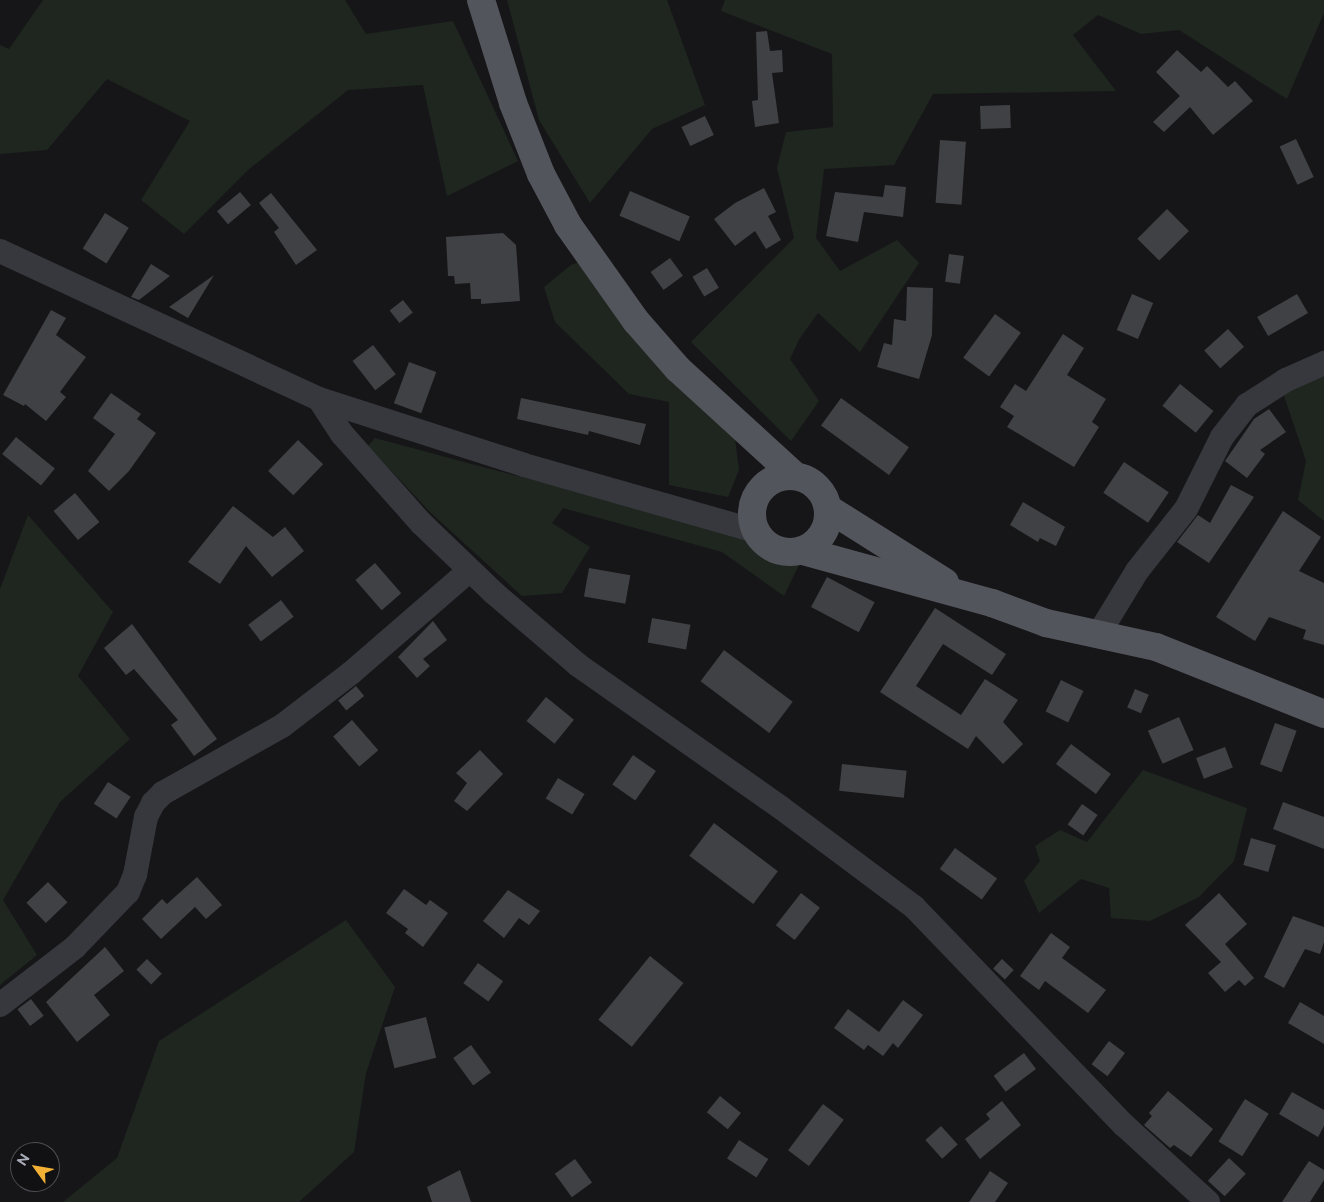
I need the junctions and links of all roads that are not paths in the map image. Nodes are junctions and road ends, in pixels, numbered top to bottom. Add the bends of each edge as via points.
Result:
1 (480, 0) edge
2 (0, 251) edge
3 (1324, 363) edge
4 (319, 399) junction
5 (794, 475) junction
6 (829, 509) junction
7 (756, 532) junction
8 (803, 551) junction
9 (470, 570) junction
10 (972, 598) junction
11 (1098, 635) junction
12 (1324, 714) edge
13 (0, 1004) edge
14 (1208, 1202) edge

1 - 5 main road via 513,103 541,174 568,225 636,321 678,369
2 - 4 street
3 - 11 street via 1286,380 1247,405 1222,437 1186,509 1136,571
4 - 7 street via 524,466
4 - 9 street via 366,462 421,523
5 - 6 main road via 811,481 823,493
5 - 7 main road via 777,478 754,498 751,514
6 - 8 main road via 827,527 818,542
6 - 10 main road
7 - 8 main road via 768,544 786,551
8 - 10 main road
9 - 13 street via 351,673 282,726 163,793 153,802 146,817 135,875 128,892 75,947
9 - 14 street via 578,665 780,807 914,907 1124,1125
10 - 11 main road via 1046,623
11 - 12 main road via 1156,647

